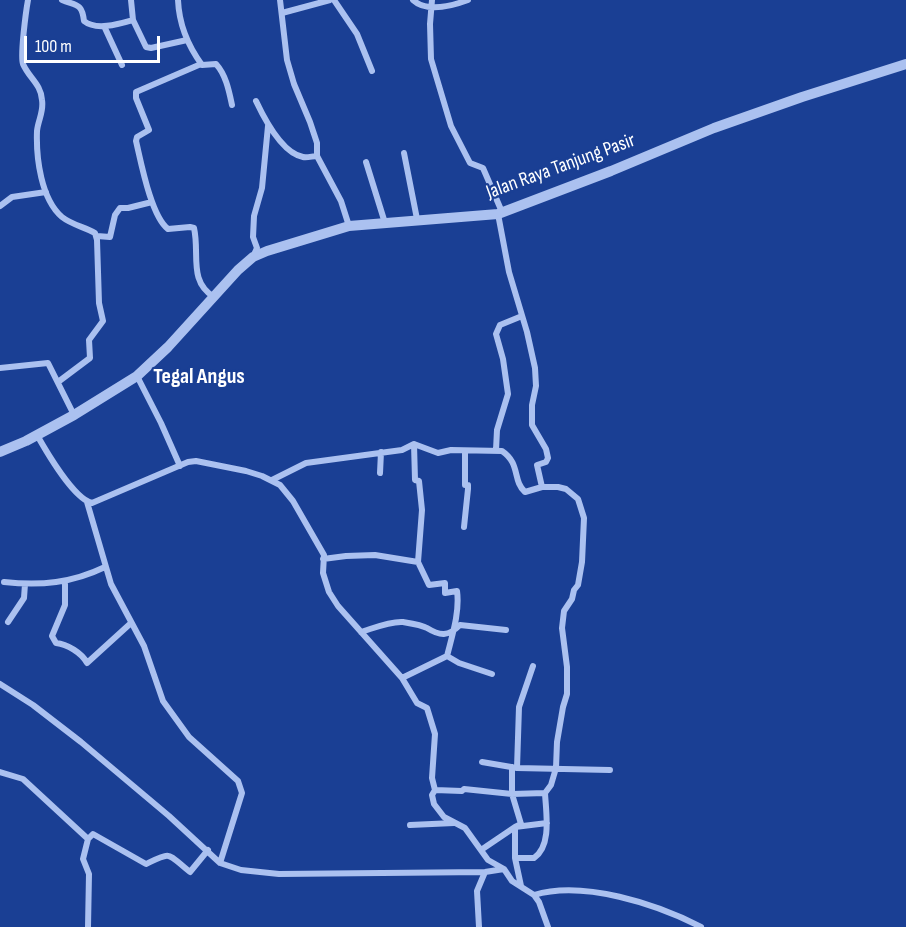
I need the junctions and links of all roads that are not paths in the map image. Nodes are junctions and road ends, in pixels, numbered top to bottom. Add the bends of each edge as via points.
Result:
1 (28, 0) edge
2 (62, 0) edge
3 (131, 0) edge
4 (178, 0) edge
5 (280, 0) edge
6 (332, 0) edge
7 (413, 0) edge
8 (432, 0) edge
9 (468, 0) edge
10 (430, 8) junction
11 (282, 13) junction
12 (133, 20) junction
13 (104, 26) junction
14 (187, 40) junction
15 (201, 64) junction
16 (906, 64) edge
17 (122, 65) dead end
18 (372, 71) dead end
19 (256, 101) dead end
20 (232, 105) dead end
21 (268, 126) junction
22 (404, 153) dead end
23 (317, 156) junction
24 (366, 162) dead end
25 (46, 192) junction
26 (152, 202) junction
27 (0, 206) edge
28 (500, 213) junction
29 (417, 219) junction
30 (385, 223) junction
31 (349, 226) junction
32 (97, 236) junction
33 (253, 257) junction
34 (214, 297) junction
35 (522, 316) junction
36 (0, 368) edge
37 (137, 376) junction
38 (57, 382) junction
39 (74, 415) junction
40 (37, 435) junction
41 (414, 444) junction
42 (496, 450) junction
43 (465, 451) junction
44 (0, 452) edge
45 (381, 452) junction
46 (180, 466) junction
47 (380, 473) dead end
48 (272, 480) junction
49 (542, 487) junction
50 (87, 501) junction
51 (464, 527) dead end
52 (323, 560) junction
53 (418, 562) junction
54 (105, 567) junction
55 (65, 581) junction
56 (4, 582) dead end
57 (25, 584) junction
58 (8, 622) dead end
59 (132, 623) junction
60 (506, 630) dead end
61 (361, 632) junction
62 (453, 633) junction
63 (447, 656) junction
64 (533, 666) dead end
65 (492, 674) dead end
66 (402, 678) junction
67 (0, 684) edge
68 (482, 762) dead end
69 (514, 768) junction
70 (556, 768) junction
71 (610, 770) dead end
72 (0, 772) edge
73 (435, 790) junction
74 (545, 793) junction
75 (512, 794) junction
76 (455, 823) junction
77 (547, 824) junction
78 (410, 825) dead end
79 (514, 827) junction
80 (88, 839) junction
81 (208, 850) junction
82 (481, 850) junction
83 (515, 858) junction
84 (220, 863) junction
85 (504, 869) junction
86 (484, 874) junction
87 (521, 886) junction
88 (534, 895) junction
89 (87, 927) edge
90 (479, 927) edge
91 (548, 927) edge
92 (701, 927) edge

1 - 25 street via 22,61 40,87 43,102 37,129
2 - 13 street via 79,6 86,23
3 - 12 street
4 - 14 street
5 - 11 street
6 - 11 street
6 - 18 street via 357,34
7 - 10 street
8 - 10 street
9 - 10 street
10 - 28 street via 431,59 451,126 470,163 483,168
11 - 23 street via 287,60 317,143
12 - 13 street
12 - 14 street via 146,47
13 - 17 street
14 - 15 street
15 - 20 street via 216,64 220,68
15 - 26 street via 135,93 149,128 136,141
16 - 28 street, Jalan Raya Tanjung Pasir via 714,128
19 - 21 street
21 - 23 street via 292,153 304,158
21 - 33 street via 262,188 254,216 257,248
22 - 29 street
23 - 31 street via 341,201
24 - 30 street
25 - 27 street via 12,197
25 - 32 street via 60,216
26 - 32 street via 120,208 110,237
26 - 34 street via 165,228 194,228 200,282 204,291
28 - 29 street, Jalan Raya Tanjung Pasir
28 - 35 street via 509,272
29 - 30 street, Jalan Raya Tanjung Pasir
30 - 31 street, Jalan Raya Tanjung Pasir
31 - 33 street, Jalan Raya Tanjung Pasir
32 - 38 street via 103,321 89,340 90,358
33 - 34 street, Jalan Raya Tanjung Pasir
34 - 37 street, Jalan Raya Tanjung Pasir
35 - 42 street via 500,325 496,334 508,394 497,430
35 - 49 street via 535,368 532,425 548,458 537,465
36 - 38 street via 48,363
37 - 39 street, Jalan Raya Tanjung Pasir
37 - 46 street
38 - 39 street
39 - 40 street, Jalan Raya Tanjung Pasir
40 - 44 street, Jalan Raya Tanjung Pasir
40 - 50 street via 48,456
41 - 43 street via 438,453
41 - 45 street via 402,450
41 - 53 street via 415,480 419,481 422,510
42 - 43 street
42 - 49 street via 514,462 521,489 525,492
43 - 51 street via 464,482 468,489
45 - 47 street
45 - 48 street via 306,463
46 - 48 street via 196,461
46 - 50 street via 92,503
48 - 52 street via 293,501 321,548
49 - 70 street via 566,489 578,499 584,527 578,585 564,611 562,628 567,694
50 - 54 street
52 - 53 street via 375,555
52 - 61 street via 328,592
53 - 62 street via 429,585 445,582 445,592 457,591
54 - 55 street
54 - 59 street
55 - 57 street
55 - 59 street via 65,605 52,636 56,643 63,643 86,658 87,663
56 - 57 street
57 - 58 street via 24,598
59 - 84 street via 168,710 189,737 240,785 242,793
60 - 62 street via 460,625
61 - 62 street via 404,622 424,626 433,633
61 - 66 street
62 - 63 street
63 - 65 street
63 - 66 street
64 - 69 street via 519,706
66 - 73 street via 417,703 427,708 431,720 435,734
67 - 81 street via 81,742
68 - 69 street
69 - 70 street
69 - 75 street
70 - 71 street
70 - 74 street
72 - 80 street via 23,779
73 - 75 street
73 - 76 street via 434,804 444,818
74 - 75 street
74 - 77 street
75 - 79 street via 521,824
76 - 78 street
76 - 82 street via 465,828
77 - 79 street
77 - 83 street via 547,835 538,855
79 - 82 street
79 - 83 street
80 - 81 street via 93,834 146,864 169,855 190,872
80 - 89 street via 83,853 89,873
81 - 84 street
82 - 85 street via 488,860
83 - 87 street
84 - 86 street via 241,870 279,874
85 - 86 street
85 - 87 street
86 - 90 street via 477,891
87 - 88 street
88 - 91 street
88 - 92 street via 551,890 631,899

